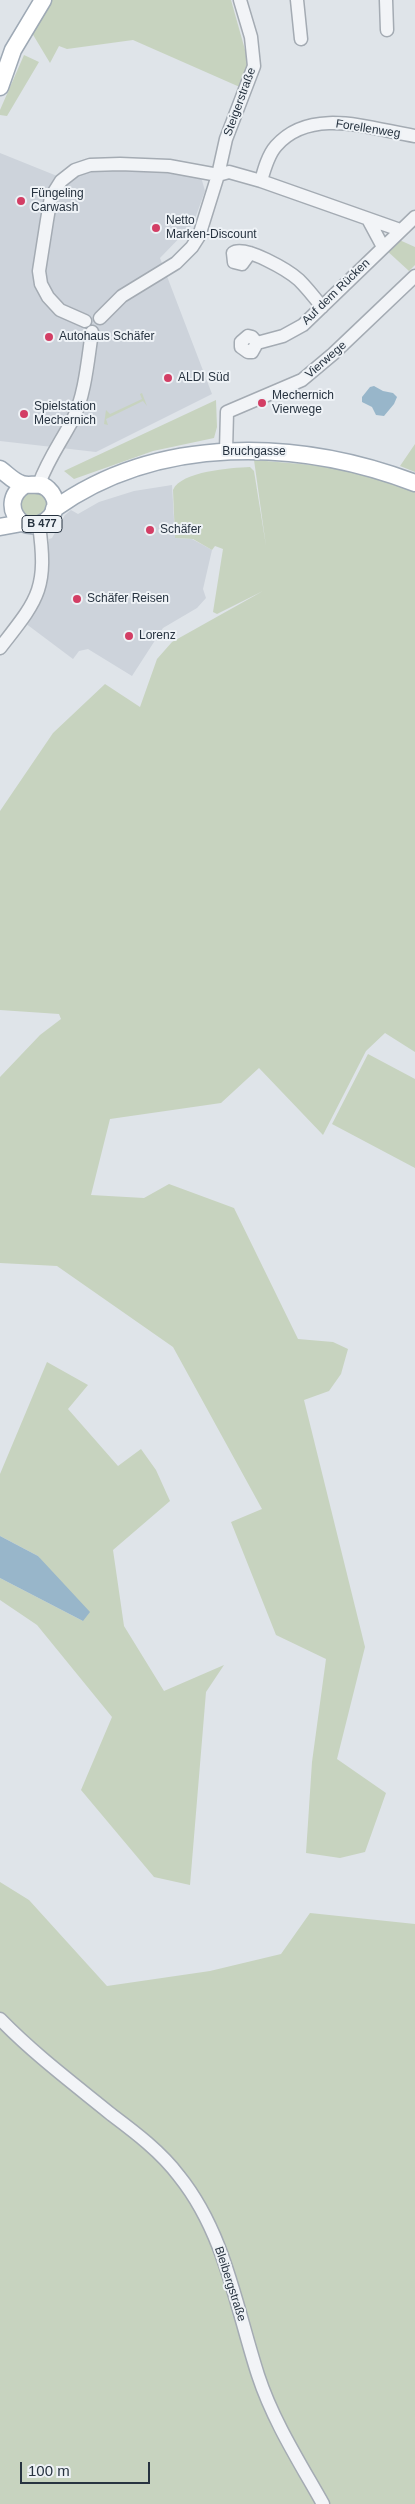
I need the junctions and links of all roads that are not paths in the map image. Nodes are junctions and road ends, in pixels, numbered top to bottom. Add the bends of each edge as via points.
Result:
1 (43, 0) edge
2 (240, 0) edge
3 (297, 0) edge
4 (386, 0) edge
5 (387, 30) dead end
6 (301, 39) dead end
7 (0, 88) edge
8 (415, 136) edge
9 (218, 175) junction
10 (260, 181) junction
11 (415, 217) edge
12 (369, 221) junction
13 (397, 232) junction
14 (383, 247) junction
15 (250, 253) dead end
16 (415, 276) edge
17 (322, 307) junction
18 (88, 327) junction
19 (257, 343) dead end
20 (226, 451) junction
21 (0, 469) edge
22 (0, 474) edge
23 (415, 483) edge
24 (94, 486) junction
25 (38, 487) junction
26 (8, 508) edge
27 (54, 509) junction
28 (22, 523) junction
29 (39, 525) junction
30 (0, 527) edge
31 (0, 648) edge
32 (0, 2019) edge
33 (322, 2504) edge

1 - 7 main road via 13,50
2 - 9 street, Steigerstraße via 254,66 226,139
3 - 6 street
4 - 5 street
8 - 10 street, Forellenweg via 335,122 308,125 276,146
9 - 10 street via 229,172
9 - 18 street, Steigerstraße via 205,222 192,248 164,272 122,296 100,318 100,329
9 - 18 street via 170,166 90,165 75,170 61,181 51,197 38,271 48,297 60,310
10 - 12 street
11 - 13 street
12 - 13 street
12 - 14 street
13 - 14 street, Auf dem Rücken
14 - 17 street, Auf dem Rücken
15 - 17 street via 298,280
16 - 20 street, Vierwege via 334,354 302,380 227,412
17 - 19 street, Auf dem Rücken via 303,325 283,336
18 - 25 street via 79,405 46,464
20 - 23 main road, Bruchgasse / B 477 via 279,450 314,454 367,466
20 - 24 main road, Bruchgasse / B 477 via 158,464
21 - 25 main road via 15,481
22 - 26 main road
24 - 25 main road, Bruchgasse / B 477 via 66,492
24 - 27 main road, Bruchgasse / B 477
25 - 26 main road via 16,493
25 - 27 main road, B 477 via 53,497
26 - 28 main road, B 477
27 - 29 main road, B 477 via 49,519
28 - 29 main road, B 477
28 - 30 main road, B 477
29 - 31 street via 42,574 38,593 33,606
32 - 33 street, Bleibergstraße via 33,2051 145,2141 179,2176 205,2216 225,2261 259,2377 286,2438

